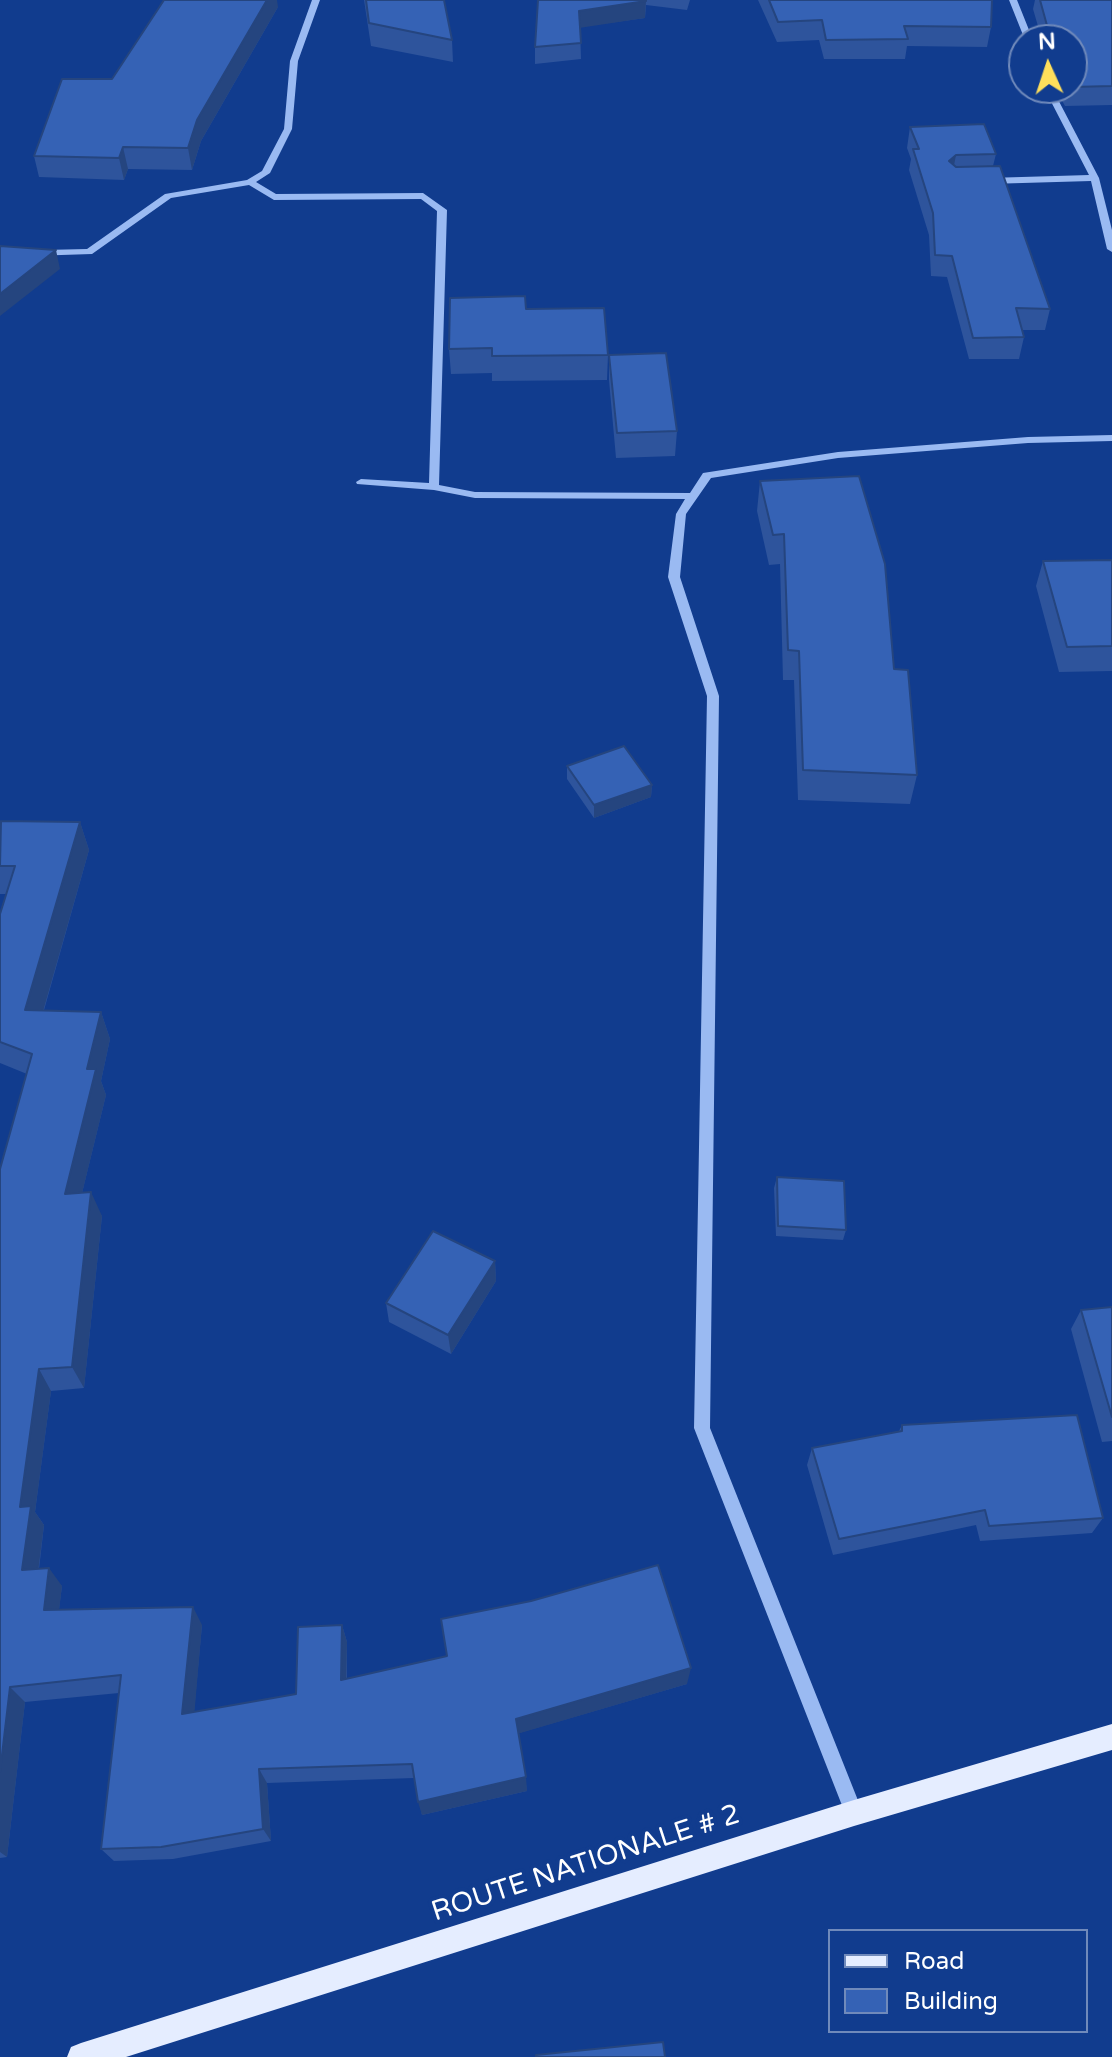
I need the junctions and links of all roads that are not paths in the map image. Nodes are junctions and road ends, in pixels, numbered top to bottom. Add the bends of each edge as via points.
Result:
1 (316, 0) edge
2 (1013, 0) edge
3 (1023, 24) edge
4 (1056, 104) edge
5 (1095, 178) junction
6 (984, 181) edge
7 (250, 182) junction
8 (1112, 249) edge
9 (0, 254) edge
10 (1112, 438) edge
11 (361, 482) dead end
12 (434, 487) junction
13 (693, 496) junction
14 (1112, 1737) edge
15 (854, 1813) junction
16 (81, 2057) edge

1 - 7 street via 294,61 288,129 266,173
2 - 3 street
4 - 5 street
5 - 6 street
5 - 8 street
7 - 9 street via 168,196 89,252
7 - 12 street via 274,197 423,196 442,210
10 - 13 street via 838,455 707,475
11 - 12 street
12 - 13 street via 475,495
13 - 15 street via 681,514 674,577 713,696 702,1428
14 - 15 main road, ROUTE NATIONALE # 2
15 - 16 main road, ROUTE NATIONALE # 2

